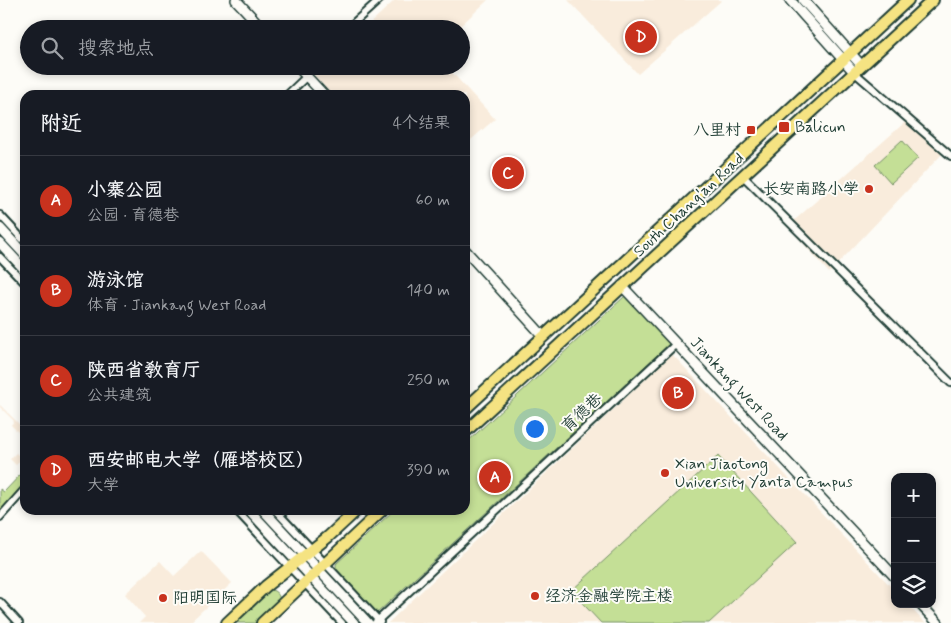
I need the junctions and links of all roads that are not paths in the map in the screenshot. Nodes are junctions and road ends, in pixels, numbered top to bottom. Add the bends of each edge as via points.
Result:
1 (236, 0) edge
2 (379, 0) edge
3 (790, 0) edge
4 (803, 0) edge
5 (908, 0) edge
6 (933, 0) edge
7 (254, 20) edge
8 (357, 20) edge
9 (847, 56) junction
10 (859, 70) junction
11 (306, 76) joint
12 (291, 90) edge
13 (319, 90) edge
14 (951, 156) edge
15 (743, 176) junction
16 (0, 215) edge
17 (0, 228) edge
18 (20, 237) edge
19 (0, 243) edge
20 (20, 250) edge
21 (470, 256) edge
22 (0, 257) edge
23 (20, 265) edge
24 (20, 278) edge
25 (622, 286) junction
26 (543, 336) junction
27 (676, 344) junction
28 (951, 383) edge
29 (470, 404) edge
30 (470, 427) edge
31 (20, 495) edge
32 (243, 515) edge
33 (254, 515) edge
34 (267, 515) edge
35 (278, 515) edge
36 (351, 515) edge
37 (377, 515) edge
38 (0, 518) edge
39 (301, 558) junction
40 (315, 573) junction
41 (891, 573) edge
42 (0, 602) edge
43 (924, 608) edge
44 (269, 621) edge
45 (378, 622) edge
46 (20, 623) edge
47 (226, 623) edge
48 (342, 623) edge
49 (354, 623) edge
50 (368, 623) edge
51 (938, 623) edge

1 - 7 street
2 - 8 street
3 - 9 street
4 - 9 street
5 - 9 main road, South Chang'an Road
6 - 10 main road, South Chang'an Road
9 - 10 street
9 - 26 main road, South Chang'an Road
10 - 14 street
10 - 15 main road, South Chang'an Road
11 - 12 street
11 - 13 street
15 - 25 main road, South Chang'an Road
15 - 28 street
16 - 18 street
17 - 20 street
19 - 23 street
21 - 26 street
22 - 24 street
25 - 27 street, Jiankang West Road
25 - 30 main road, South Chang'an Road
26 - 29 main road, South Chang'an Road
27 - 41 street, Jiankang West Road
27 - 45 street, 育德巷
31 - 38 street
32 - 39 street
33 - 39 street
34 - 39 street
35 - 39 street
36 - 39 main road
37 - 40 main road
39 - 40 street
39 - 40 street
39 - 47 main road
40 - 44 main road
40 - 45 street
40 - 48 street
40 - 49 street
40 - 50 street
42 - 46 street
43 - 51 street

